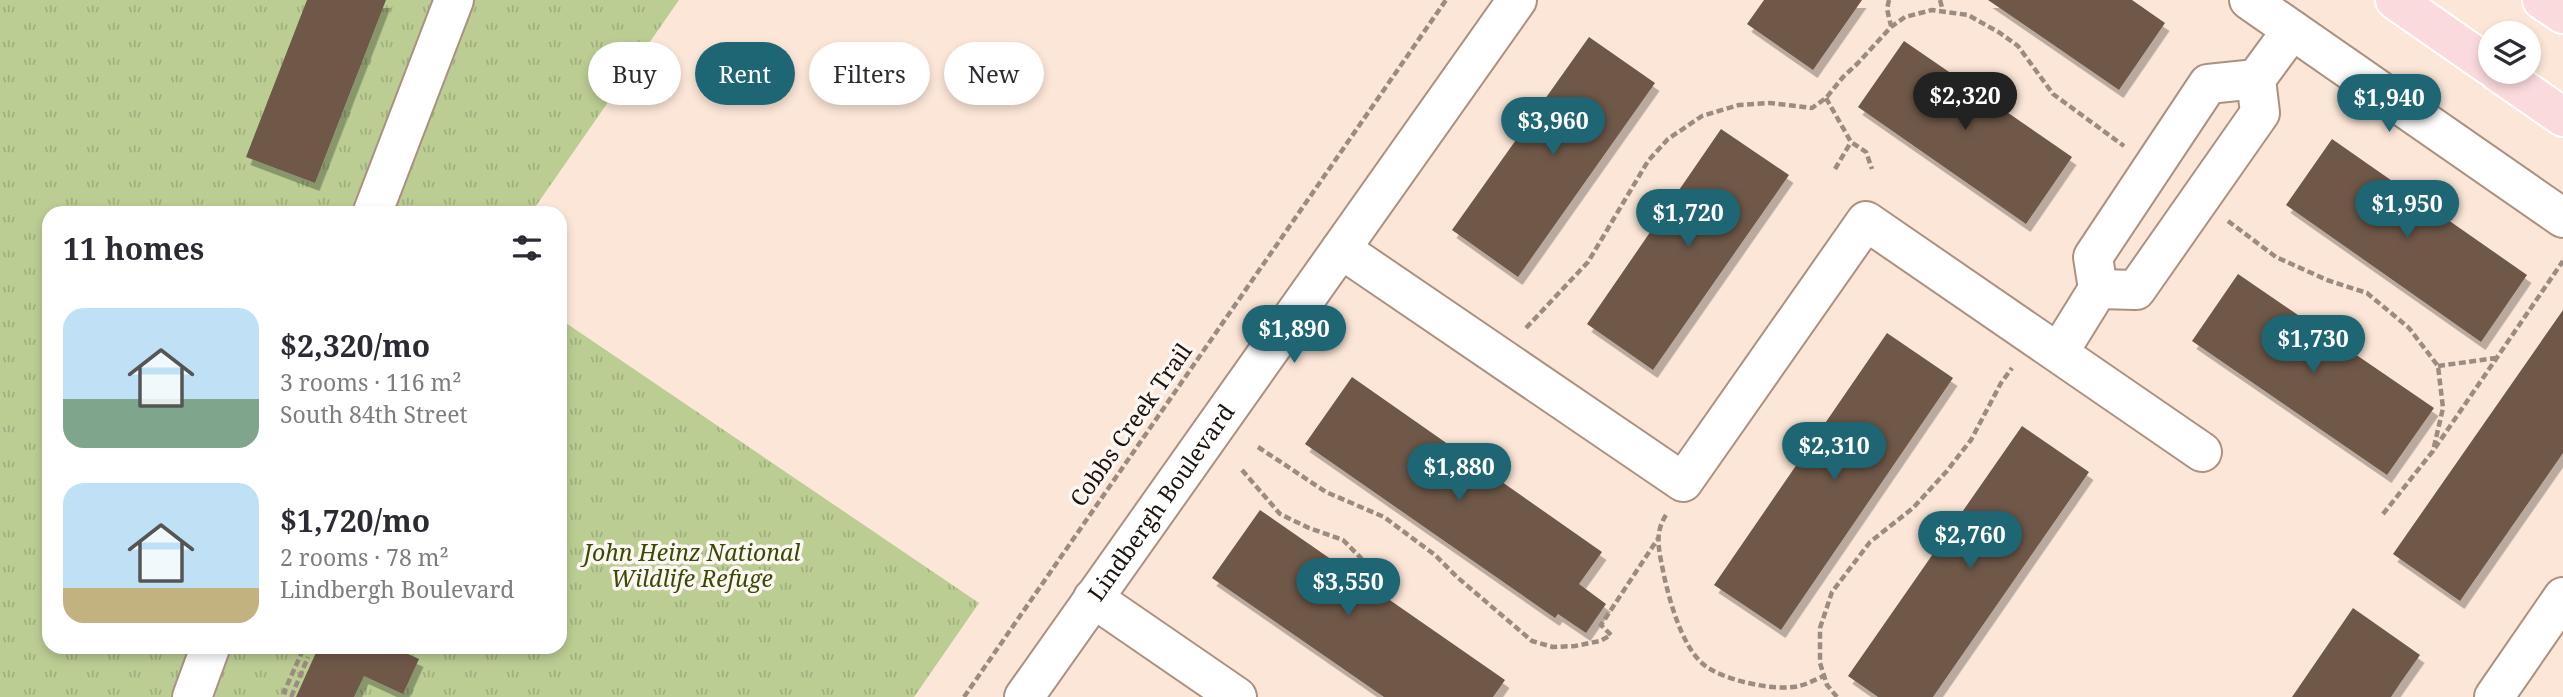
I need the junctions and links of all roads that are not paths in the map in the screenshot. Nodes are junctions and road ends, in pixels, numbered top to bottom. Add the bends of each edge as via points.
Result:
1 (454, 0) edge
2 (1517, 0) edge
3 (2249, 0) edge
4 (2395, 0) edge
5 (2542, 0) edge
6 (2563, 14) edge
7 (2292, 30) junction
8 (2478, 58) edge
9 (2256, 79) junction
10 (2515, 84) edge
11 (2563, 117) edge
12 (375, 206) edge
13 (2563, 218) edge
14 (1341, 249) junction
15 (2098, 289) junction
16 (2059, 352) junction
17 (2202, 452) dead end
18 (2563, 597) edge
19 (1093, 598) junction
20 (208, 654) edge
21 (192, 697) edge
22 (1024, 697) edge
23 (1237, 697) edge
24 (2494, 697) edge

1 - 12 street
2 - 14 street, Lindbergh Boulevard
3 - 7 street
4 - 8 main road
5 - 6 main road
7 - 9 street
7 - 13 street
9 - 15 street via 2260,113 2136,290
9 - 15 street via 2208,84 2093,257
10 - 11 main road
14 - 16 street via 1683,482 1866,221
14 - 19 street, Lindbergh Boulevard
15 - 16 street
16 - 17 street
18 - 24 street
19 - 22 street, Lindbergh Boulevard
19 - 23 street
20 - 21 street

